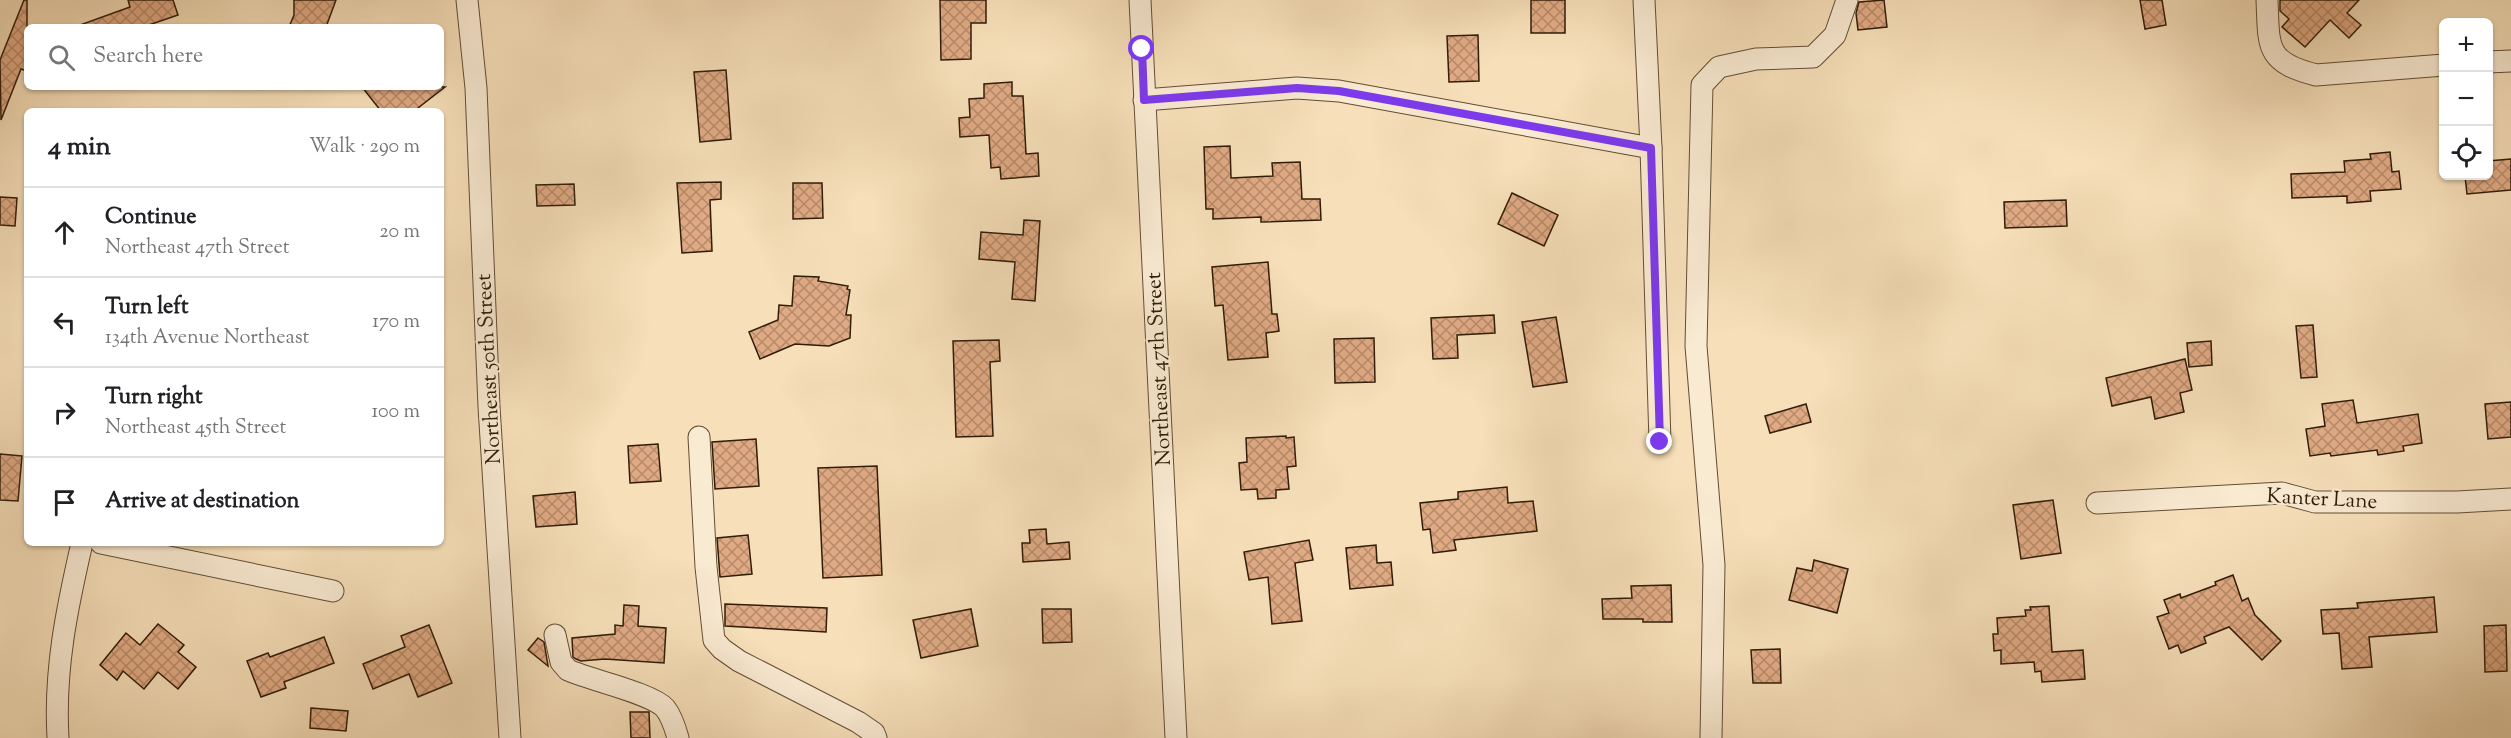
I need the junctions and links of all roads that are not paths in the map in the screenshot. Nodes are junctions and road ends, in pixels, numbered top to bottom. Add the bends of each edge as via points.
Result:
1 (467, 0) edge
2 (1140, 0) edge
3 (1644, 0) edge
4 (1847, 0) edge
5 (2267, 0) edge
6 (2511, 61) edge
7 (2493, 62) edge
8 (2439, 65) edge
9 (1144, 100) junction
10 (1651, 148) junction
11 (699, 437) dead end
12 (1660, 442) dead end
13 (2511, 499) edge
14 (2097, 503) dead end
15 (81, 546) edge
16 (116, 546) edge
17 (333, 591) dead end
18 (555, 635) dead end
19 (58, 738) edge
20 (510, 738) edge
21 (678, 738) edge
22 (876, 738) edge
23 (1176, 738) edge
24 (1711, 738) edge

1 - 20 street, Northeast 50th Street via 476,88 489,407
2 - 9 street, Northeast 47th Street
3 - 10 street
4 - 24 street via 1835,35 1813,57 1756,59 1719,67 1702,85 1696,346 1714,565
5 - 8 street via 2272,50 2283,63 2295,69 2316,75
6 - 7 street
9 - 10 street via 1297,88 1339,91
9 - 23 street, Northeast 47th Street
10 - 12 street
11 - 22 street via 714,640 739,662 858,722
13 - 14 street, Kanter Lane via 2315,502 2282,493
15 - 19 street via 63,628
16 - 17 street
18 - 21 street via 561,662 568,670 663,706 672,718

